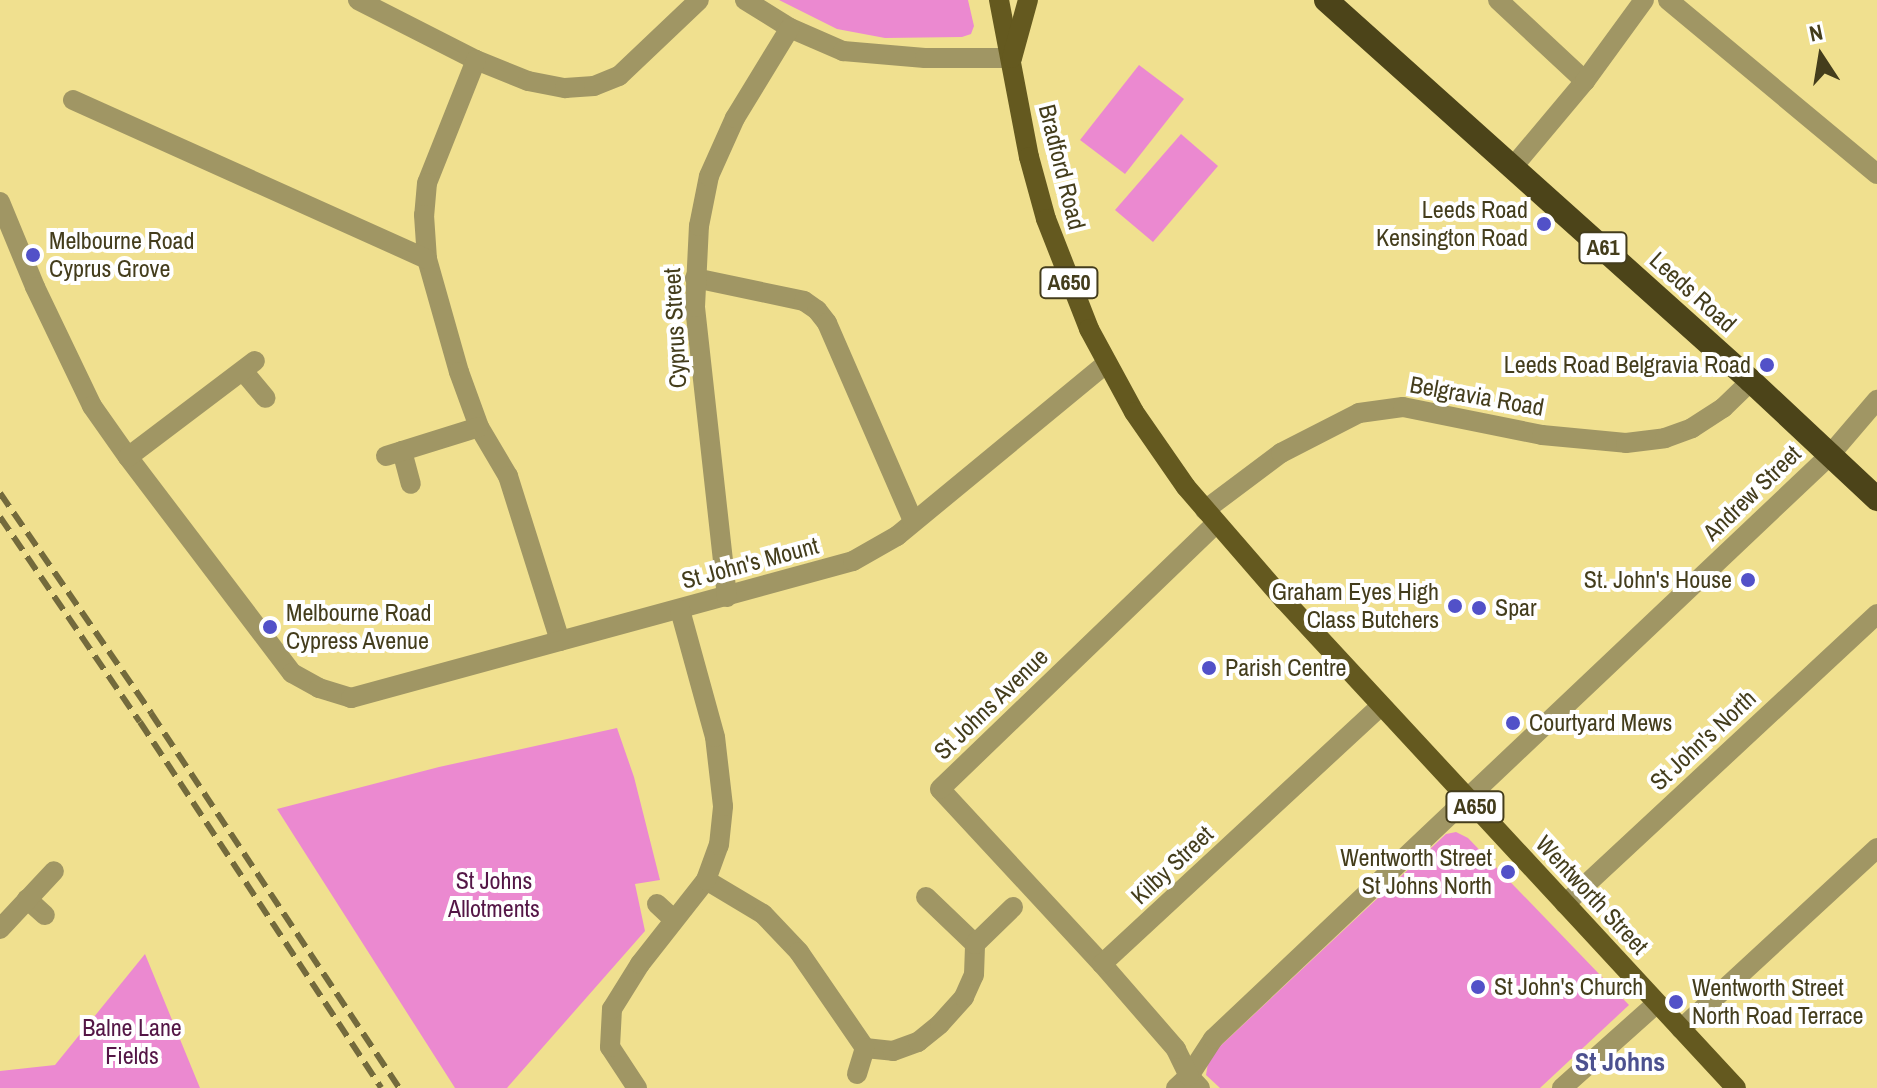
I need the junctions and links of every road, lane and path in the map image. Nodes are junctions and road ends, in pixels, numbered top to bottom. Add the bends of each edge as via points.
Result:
1 (358, 0) edge
2 (699, 0) edge
3 (745, 0) edge
4 (999, 0) edge
5 (1028, 0) edge
6 (1326, 0) edge
7 (1499, 0) edge
8 (1644, 0) edge
9 (1668, 0) edge
10 (790, 28) junction
11 (1012, 58) junction
12 (476, 60) junction
13 (1585, 81) junction
14 (73, 100) dead end
15 (1512, 168) junction
16 (1877, 174) edge
17 (0, 202) edge
18 (427, 259) junction
19 (695, 278) junction
20 (1106, 364) junction
21 (1751, 381) junction
22 (266, 398) dead end
23 (1877, 400) edge
24 (479, 427) junction
25 (1829, 456) junction
26 (128, 457) junction
27 (411, 484) dead end
28 (1877, 499) edge
29 (1211, 517) junction
30 (913, 521) junction
31 (727, 597) junction
32 (680, 610) junction
33 (1877, 614) edge
34 (560, 641) junction
35 (1381, 706) junction
36 (1468, 801) junction
37 (1877, 848) edge
38 (54, 871) dead end
39 (706, 880) junction
40 (926, 897) dead end
41 (27, 899) junction
42 (657, 904) dead end
43 (1565, 904) junction
44 (1013, 907) dead end
45 (45, 915) dead end
46 (674, 920) junction
47 (0, 929) edge
48 (975, 944) junction
49 (1102, 964) junction
50 (1657, 1003) junction
51 (1681, 1029) junction
52 (865, 1048) junction
53 (857, 1074) dead end
54 (1188, 1084) edge
55 (637, 1088) edge
56 (1562, 1088) edge
57 (1736, 1088) edge

1 - 12 street
2 - 12 street via 619,76 594,86 565,88 528,81
3 - 10 street
4 - 11 main road, A650
5 - 11 main road, A650
6 - 15 highway, Leeds Road / A61
7 - 13 street
8 - 13 street
9 - 16 street
10 - 11 street via 843,51 868,55
10 - 19 street, Cyprus Street via 735,118 709,176
11 - 20 main road, Bradford Road / A650 via 1043,209 1065,274
12 - 18 street via 427,183
13 - 15 street
14 - 18 street
15 - 21 highway, Leeds Road / A61
17 - 26 street via 92,406
18 - 24 street via 444,329
19 - 30 street via 804,301 817,310
19 - 31 street, Cyprus Street
20 - 29 main road, Bradford Road / A650 via 1134,412
20 - 30 street, St John's Mount
21 - 25 highway, Leeds Road / A61
21 - 29 street, Belgravia Road via 1692,428 1626,443 1542,435 1403,407 1359,413 1281,453
22 - 26 street via 249,366
23 - 25 street, Andrew Street
24 - 27 street via 394,453
24 - 34 street via 508,476
25 - 28 highway, Leeds Road / A61
25 - 36 street, Andrew Street
26 - 34 street, St John's Mount via 292,673 319,688 351,698
29 - 35 main road, Wentworth Street / A650
29 - 49 street, St Johns Avenue via 940,789
30 - 31 street, St John's Mount via 880,548 853,561
31 - 32 street, St John's Mount
32 - 34 street, St John's Mount
32 - 39 street via 715,737 723,806 719,845
33 - 43 street, St John's North
35 - 36 main road, Wentworth Street / A650
35 - 49 street, Kilby Street
36 - 43 main road, Wentworth Street / A650
36 - 54 street, Andrew Street via 1213,1039
37 - 51 street
38 - 41 street
39 - 46 street
39 - 52 street via 763,914 799,952
40 - 48 street
41 - 45 street
41 - 47 street
42 - 46 street
43 - 50 main road, Wentworth Street / A650
44 - 48 street
46 - 55 street via 612,1009 610,1047
48 - 52 street via 974,975 964,997 918,1042 893,1051
49 - 54 street via 1176,1049
50 - 51 main road, Wentworth Street / A650
50 - 56 street
51 - 57 main road, Wentworth Street / A650
52 - 53 street

